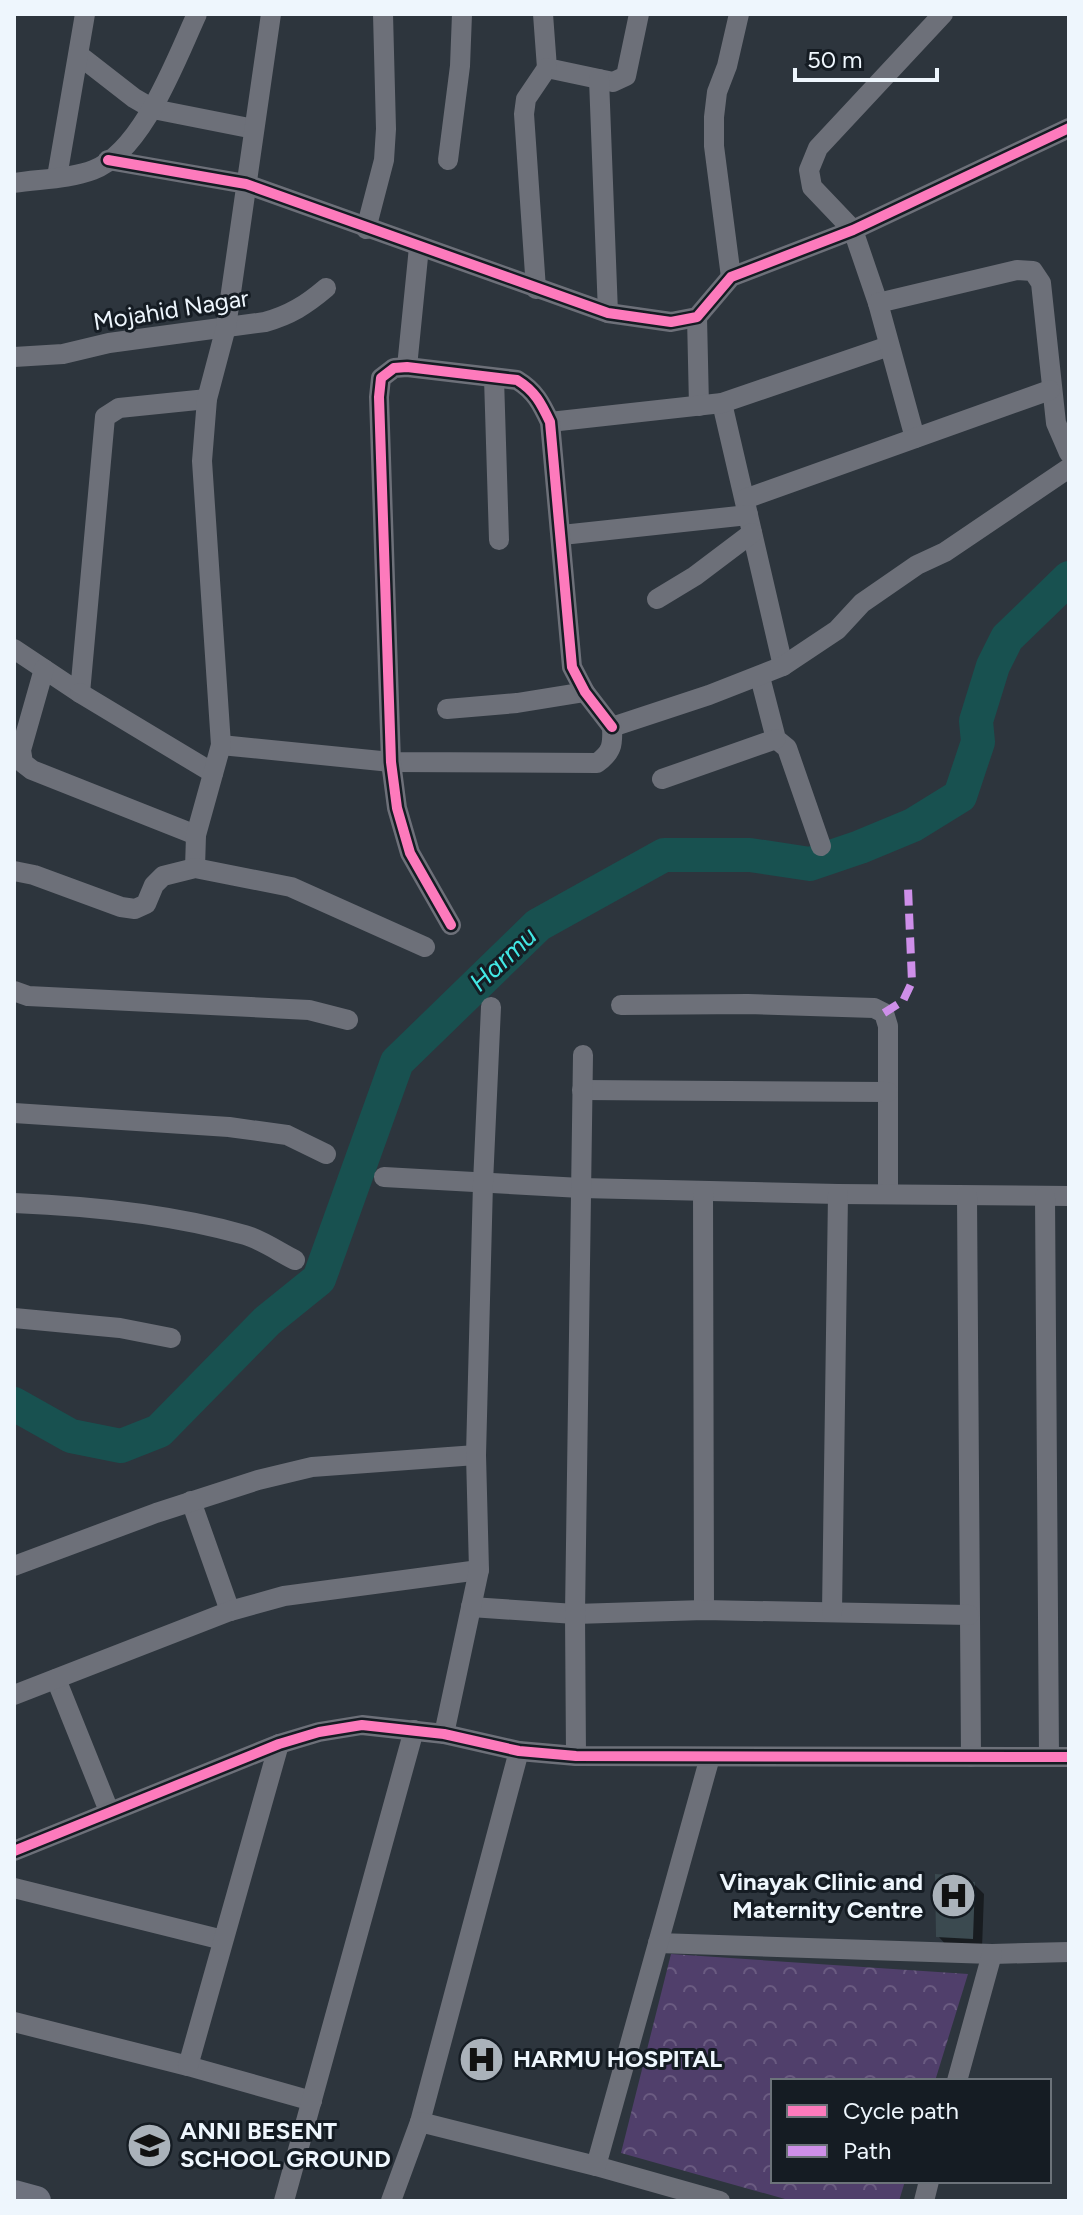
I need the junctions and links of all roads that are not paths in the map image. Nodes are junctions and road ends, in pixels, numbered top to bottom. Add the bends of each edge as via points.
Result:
1 (85, 14) edge
2 (197, 14) edge
3 (271, 14) edge
4 (383, 14) edge
5 (462, 14) edge
6 (543, 14) edge
7 (639, 14) edge
8 (739, 14) edge
9 (943, 14) edge
10 (80, 56) junction
11 (547, 68) junction
12 (599, 79) junction
13 (153, 109) junction
14 (1069, 128) edge
15 (254, 129) junction
16 (108, 160) junction
17 (448, 160) dead end
18 (57, 177) junction
19 (14, 183) edge
20 (246, 184) junction
21 (366, 229) junction
22 (853, 230) junction
23 (419, 247) junction
24 (731, 277) junction
25 (326, 288) dead end
26 (536, 289) junction
27 (878, 303) junction
28 (608, 313) junction
29 (697, 317) junction
30 (226, 327) junction
31 (889, 346) junction
32 (14, 357) edge
33 (407, 367) junction
34 (494, 378) junction
35 (1050, 390) junction
36 (207, 399) junction
37 (722, 403) junction
38 (699, 406) junction
39 (550, 422) junction
40 (915, 438) junction
41 (1069, 453) edge
42 (1069, 468) edge
43 (748, 516) junction
44 (562, 535) junction
45 (499, 540) dead end
46 (657, 599) dead end
47 (14, 649) edge
48 (783, 666) junction
49 (44, 669) junction
50 (760, 677) junction
51 (585, 692) junction
52 (80, 693) junction
53 (447, 709) dead end
54 (612, 727) junction
55 (776, 739) junction
56 (221, 745) junction
57 (391, 762) junction
58 (213, 773) junction
59 (662, 779) dead end
60 (196, 835) junction
61 (821, 846) dead end
62 (195, 868) junction
63 (14, 871) edge
64 (451, 925) dead end
65 (425, 947) dead end
66 (14, 991) edge
67 (621, 1005) dead end
68 (491, 1007) dead end
69 (348, 1020) dead end
70 (583, 1055) dead end
71 (582, 1090) junction
72 (888, 1092) junction
73 (14, 1113) edge
74 (326, 1154) dead end
75 (384, 1177) dead end
76 (483, 1183) junction
77 (581, 1188) junction
78 (703, 1191) junction
79 (838, 1194) junction
80 (888, 1194) junction
81 (967, 1196) junction
82 (1069, 1196) edge
83 (1045, 1197) junction
84 (14, 1203) edge
85 (295, 1260) dead end
86 (14, 1318) edge
87 (171, 1338) dead end
88 (476, 1455) junction
89 (191, 1501) junction
90 (14, 1566) edge
91 (479, 1570) junction
92 (471, 1607) junction
93 (704, 1610) junction
94 (230, 1611) junction
95 (832, 1612) junction
96 (575, 1614) junction
97 (969, 1615) junction
98 (56, 1679) junction
99 (14, 1695) edge
100 (414, 1730) junction
101 (444, 1734) junction
102 (279, 1744) junction
103 (519, 1751) junction
104 (576, 1756) junction
105 (710, 1757) junction
106 (971, 1757) junction
107 (1059, 1757) edge
108 (109, 1811) junction
109 (14, 1851) edge
110 (14, 1888) edge
111 (223, 1940) junction
112 (658, 1943) junction
113 (1069, 1952) edge
114 (992, 1954) junction
115 (14, 2022) edge
116 (188, 2066) junction
117 (958, 2079) edge
118 (312, 2101) junction
119 (420, 2122) junction
120 (596, 2166) junction
121 (14, 2195) edge
122 (36, 2201) edge
123 (284, 2201) edge
124 (391, 2201) edge
125 (720, 2201) edge

1 - 10 street
2 - 13 street
3 - 15 street
4 - 21 street via 384,160
5 - 17 street
6 - 11 street
7 - 12 street via 626,76 613,82
8 - 24 street via 714,117
9 - 22 street via 818,148 809,170 812,187
10 - 13 street
10 - 18 street
11 - 12 street
11 - 26 street via 526,99 524,114
12 - 28 street
13 - 15 street
13 - 16 street
14 - 22 street
15 - 20 street
16 - 18 street via 94,170
16 - 20 street
18 - 19 street
20 - 21 street
20 - 30 street
21 - 23 street
22 - 24 street
22 - 27 street
23 - 26 street
23 - 33 street
24 - 29 street
25 - 30 street, Mojahid Nagar via 285,317
26 - 28 street
27 - 31 street
27 - 35 street via 1017,270 1033,271 1041,283
28 - 29 street via 671,322
29 - 38 street
30 - 32 street, Mojahid Nagar
30 - 36 street
31 - 37 street
31 - 40 street
33 - 34 street
33 - 57 street via 394,368 381,378 379,397
34 - 39 street via 517,380 532,389
34 - 45 street
35 - 40 street
35 - 41 street
36 - 52 street via 119,408 105,417
36 - 56 street via 202,461
37 - 38 street
37 - 43 street
38 - 39 street
39 - 44 street
40 - 43 street
42 - 48 street via 862,603 837,630
43 - 44 street
43 - 46 street via 695,576
43 - 48 street
44 - 51 street via 572,667
47 - 49 street
48 - 50 street
49 - 52 street
49 - 60 street via 21,750 23,763
50 - 54 street
50 - 55 street
51 - 53 street
51 - 54 street
52 - 58 street
54 - 57 street via 613,746 597,763
55 - 59 street
55 - 61 street via 787,748
56 - 57 street
56 - 58 street
57 - 64 street via 410,853
58 - 60 street
60 - 62 street
62 - 63 street via 163,876 146,904 135,909
62 - 65 street via 291,887
66 - 69 street via 28,996 309,1010
67 - 72 street via 874,1008 884,1013 888,1026
68 - 76 street
70 - 71 street
71 - 72 street
71 - 77 street
72 - 80 street
73 - 74 street via 229,1127 287,1135
75 - 76 street
76 - 77 street
76 - 88 street
77 - 78 street
77 - 96 street
78 - 79 street
78 - 93 street
79 - 80 street
79 - 95 street
80 - 81 street
81 - 83 street
81 - 97 street
82 - 83 street
83 - 107 street
84 - 85 street via 117,1210 187,1223 248,1236
86 - 87 street
88 - 89 street via 312,1467
88 - 91 street
89 - 90 street
89 - 94 street
91 - 92 street
91 - 94 street via 284,1596
92 - 96 street
92 - 101 street
93 - 95 street
93 - 96 street
94 - 98 street
95 - 97 street
96 - 104 street
97 - 106 street
98 - 99 street
98 - 108 street
100 - 101 street
100 - 102 street via 362,1725
100 - 118 street
101 - 103 street
102 - 108 street
102 - 111 street
103 - 104 street
103 - 119 street
104 - 105 street
105 - 106 street
105 - 112 street
106 - 107 street
108 - 109 street
110 - 111 street
111 - 116 street
112 - 114 street
112 - 120 street
113 - 114 street
114 - 117 street
115 - 116 street
116 - 118 street
118 - 123 street
119 - 120 street
119 - 124 street
120 - 125 street
121 - 122 main road

